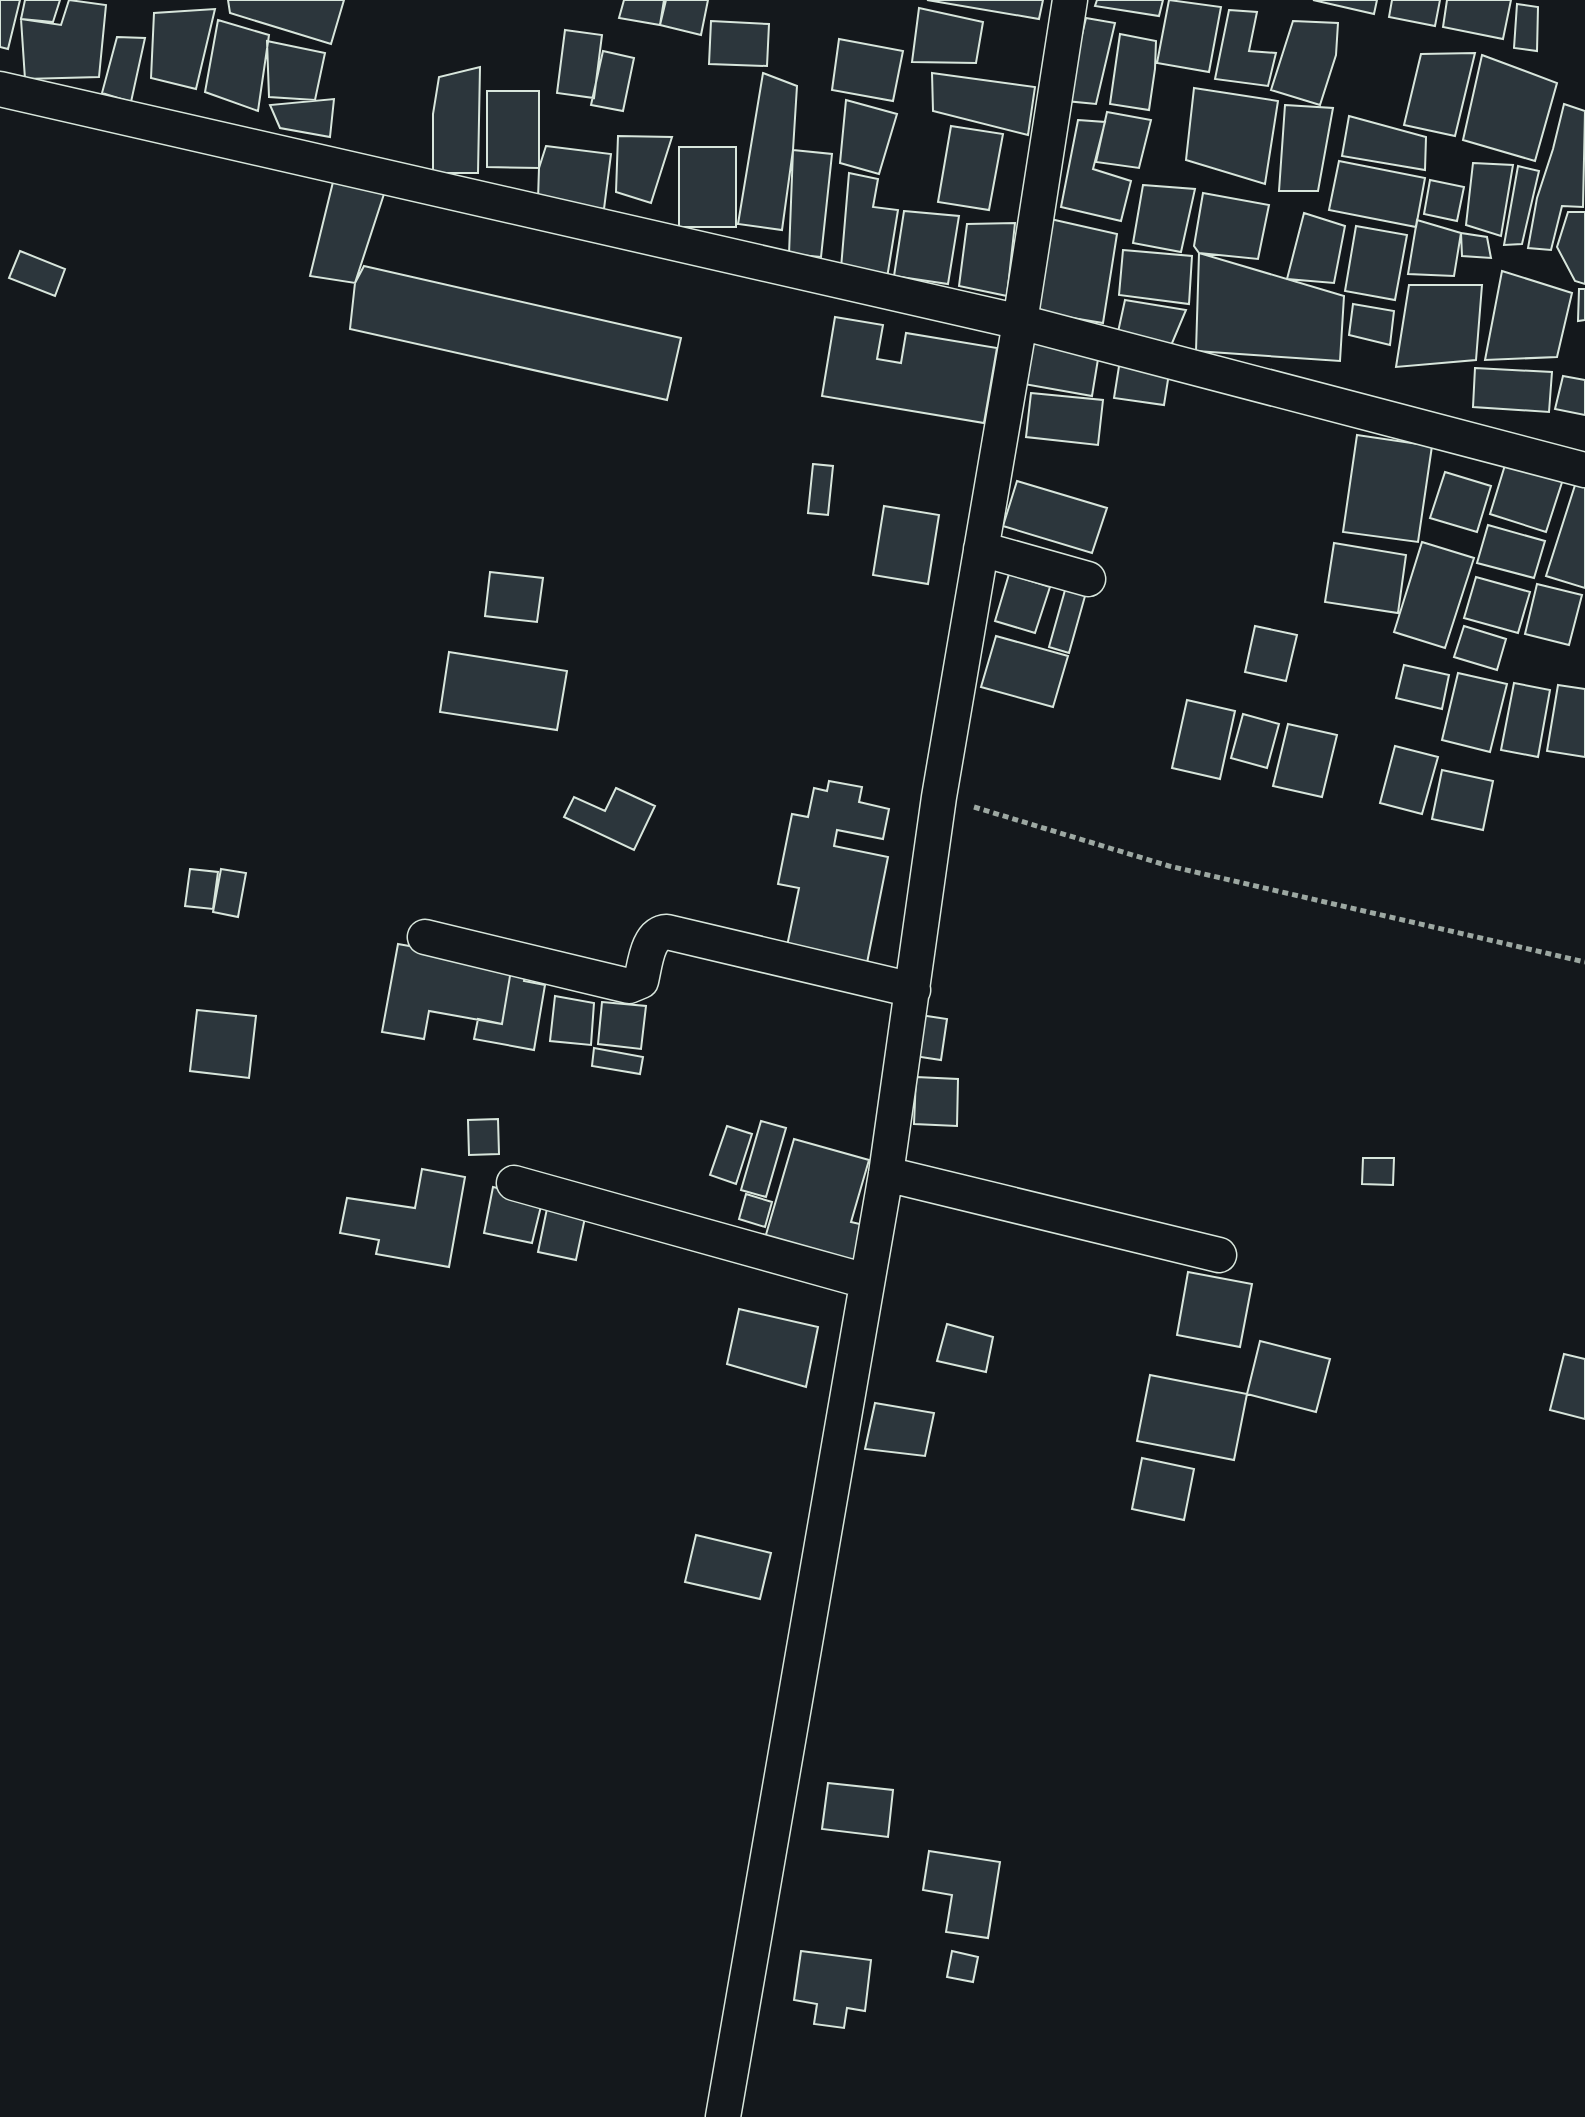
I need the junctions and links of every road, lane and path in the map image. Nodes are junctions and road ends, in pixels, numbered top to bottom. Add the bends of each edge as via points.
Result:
1 (1070, 0) edge
2 (0, 89) edge
3 (1020, 322) junction
4 (1585, 470) edge
5 (981, 549) junction
6 (1088, 579) dead end
7 (939, 797) junction
8 (425, 937) dead end
9 (1585, 962) edge
10 (913, 990) junction
11 (886, 1174) junction
12 (514, 1183) dead end
13 (1219, 1255) dead end
14 (866, 1281) junction
15 (723, 2117) edge

1 - 3 street
2 - 3 street
3 - 4 street
3 - 5 street
5 - 6 street
5 - 7 street
7 - 9 path via 1169,866
7 - 10 street
8 - 10 street via 629,986 641,981 653,938 667,932
10 - 11 street
11 - 13 street
11 - 14 street
12 - 14 street
14 - 15 street

